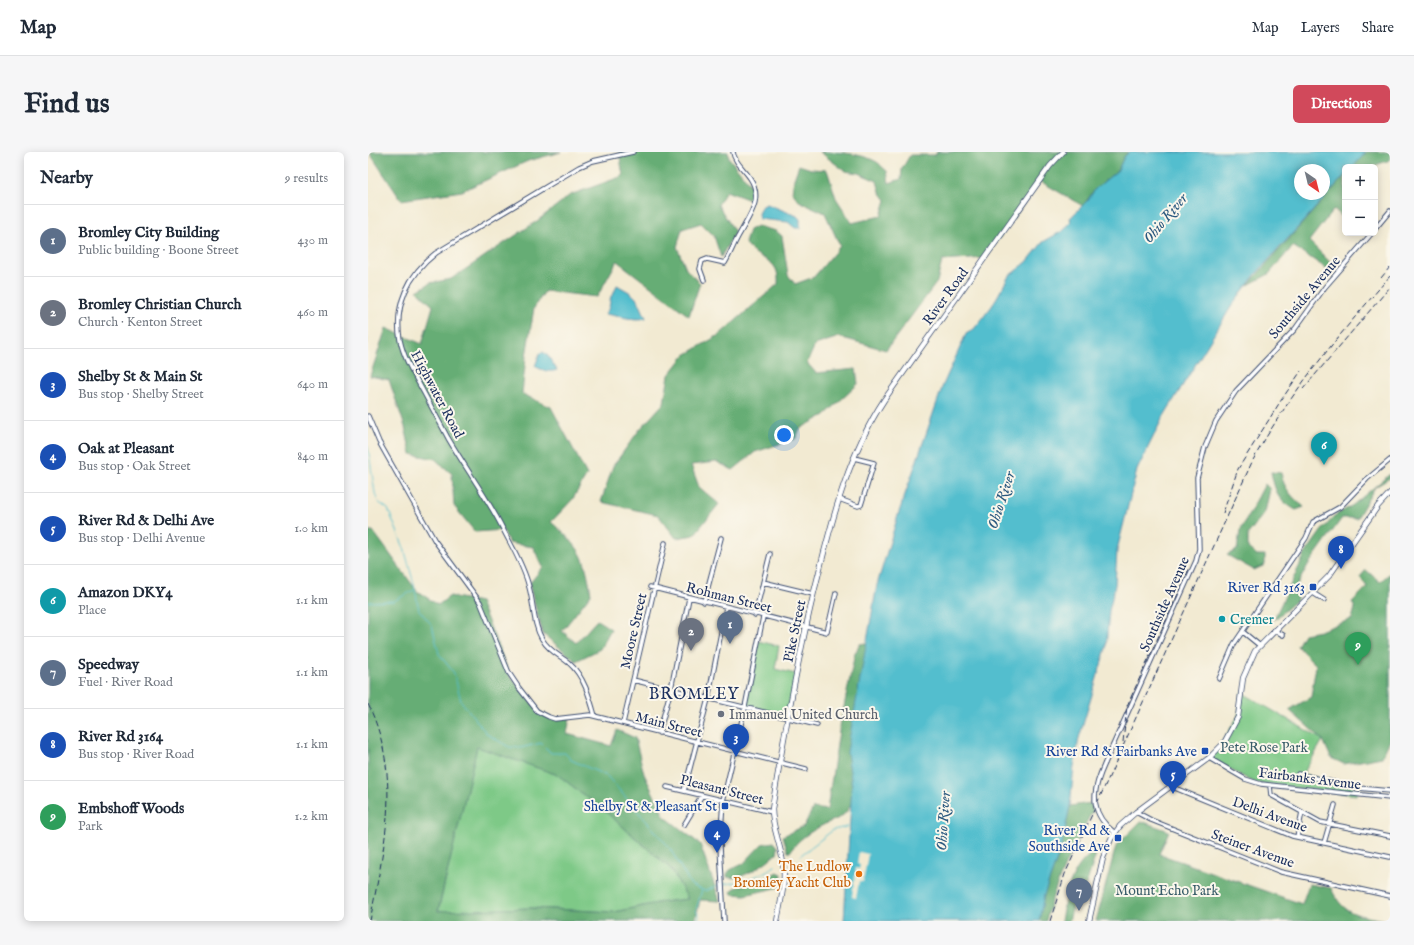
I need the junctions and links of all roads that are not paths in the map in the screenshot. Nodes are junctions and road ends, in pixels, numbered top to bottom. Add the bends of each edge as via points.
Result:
1 (633, 152) edge
2 (733, 152) edge
3 (1063, 152) edge
4 (1390, 211) edge
5 (1378, 225) edge
6 (1369, 236) edge
7 (704, 280) dead end
8 (368, 416) edge
9 (854, 458) junction
10 (1390, 460) edge
11 (1390, 493) edge
12 (839, 499) junction
13 (721, 538) dead end
14 (665, 543) dead end
15 (770, 554) dead end
16 (763, 582) junction
17 (650, 587) dead end
18 (654, 589) junction
19 (836, 593) dead end
20 (813, 594) junction
21 (1313, 594) junction
22 (689, 598) junction
23 (1324, 600) dead end
24 (704, 602) junction
25 (726, 607) junction
26 (755, 615) junction
27 (763, 617) junction
28 (806, 628) junction
29 (1274, 630) junction
30 (1243, 632) junction
31 (1283, 635) dead end
32 (1259, 646) junction
33 (1219, 679) dead end
34 (633, 680) junction
35 (670, 689) junction
36 (708, 698) junction
37 (745, 707) junction
38 (595, 716) junction
39 (787, 718) junction
40 (623, 723) junction
41 (817, 726) dead end
42 (659, 733) junction
43 (697, 742) junction
44 (734, 752) junction
45 (1209, 758) junction
46 (779, 763) junction
47 (806, 770) dead end
48 (1298, 774) dead end
49 (1170, 786) junction
50 (1270, 786) junction
51 (668, 787) dead end
52 (1358, 788) junction
53 (684, 791) junction
54 (1390, 791) edge
55 (702, 795) junction
56 (1357, 795) junction
57 (1390, 798) edge
58 (723, 801) junction
59 (1335, 805) dead end
60 (772, 812) junction
61 (1136, 812) junction
62 (1302, 812) junction
63 (1329, 824) junction
64 (684, 826) dead end
65 (1115, 833) junction
66 (1390, 836) edge
67 (1297, 837) junction
68 (1324, 843) junction
69 (1390, 857) edge
70 (1390, 896) edge
71 (724, 921) edge
72 (777, 921) edge
73 (1090, 921) edge

1 - 38 street, Highwater Road via 593,161 579,167 436,253 424,262 410,281 401,301 399,318 402,348 414,374 448,438 486,495 524,572 533,598 539,635 546,646 579,674
2 - 7 street via 735,159 751,178 757,198 725,263 707,258 702,261 700,269
3 - 9 main road, River Road via 1050,166 884,400
4 - 5 street
6 - 65 street, Southside Avenue, bridge via 1325,287 1295,329 1236,390 1216,420 1205,447 1197,478 1199,549 1196,561 1097,781 1094,797 1098,813
8 - 38 street, Main Street via 379,442 435,541 480,602 509,673 531,704 542,714 555,719
9 - 12 main road, Pike Street
9 - 12 street via 874,463 861,505
10 - 30 street via 1340,507 1312,522 1306,538
11 - 21 main road via 1378,506 1337,566
12 - 20 main road, Pike Street
13 - 24 street
14 - 18 street, Moore Street
15 - 16 street
16 - 20 street
16 - 26 street
17 - 18 street, Rohman Street
18 - 22 street, Rohman Street
18 - 34 street, Moore Street
19 - 28 street, Rohman Street via 827,632
20 - 28 main road, Pike Street
21 - 23 street
21 - 29 main road
22 - 24 street, Rohman Street
22 - 35 street
24 - 25 street, Rohman Street
25 - 26 street, Rohman Street
25 - 36 street
26 - 27 street, Rohman Street
27 - 28 street, Rohman Street
27 - 37 street
28 - 39 main road, Pike Street
29 - 31 street
29 - 32 main road
30 - 32 street
30 - 33 street via 1234,644
32 - 45 main road via 1251,657 1243,678 1238,716 1233,728 1224,743
34 - 35 street
34 - 40 street, Moore Street
35 - 36 street
35 - 42 street
36 - 37 street
36 - 43 street
37 - 39 street
37 - 44 street
38 - 40 street, Main Street
39 - 41 street
39 - 46 main road, Pike Street
40 - 42 street, Main Street
42 - 43 street, Main Street
43 - 44 street, Main Street
43 - 53 street
44 - 46 street, Main Street
44 - 58 street
45 - 49 main road
45 - 50 street, Fairbanks Avenue via 1245,779
46 - 47 street, Main Street
46 - 60 main road, Pike Street
48 - 52 street
49 - 61 main road
49 - 67 street, Delhi Avenue
50 - 56 street, Fairbanks Avenue
50 - 62 street via 1271,795
51 - 53 street, Pleasant Street
52 - 54 street
52 - 56 street
53 - 55 street, Pleasant Street
55 - 58 street, Pleasant Street
55 - 64 street
56 - 57 street, Fairbanks Avenue
58 - 60 street, Pleasant Street
58 - 71 street via 720,841
59 - 63 street
60 - 72 main road via 784,865 784,887
61 - 65 main road
61 - 70 street, Steiner Avenue via 1281,872
62 - 63 street via 1317,822
62 - 67 street
63 - 66 street
63 - 68 street
65 - 73 main road via 1103,858
67 - 68 street, Delhi Avenue
68 - 69 street, Delhi Avenue

